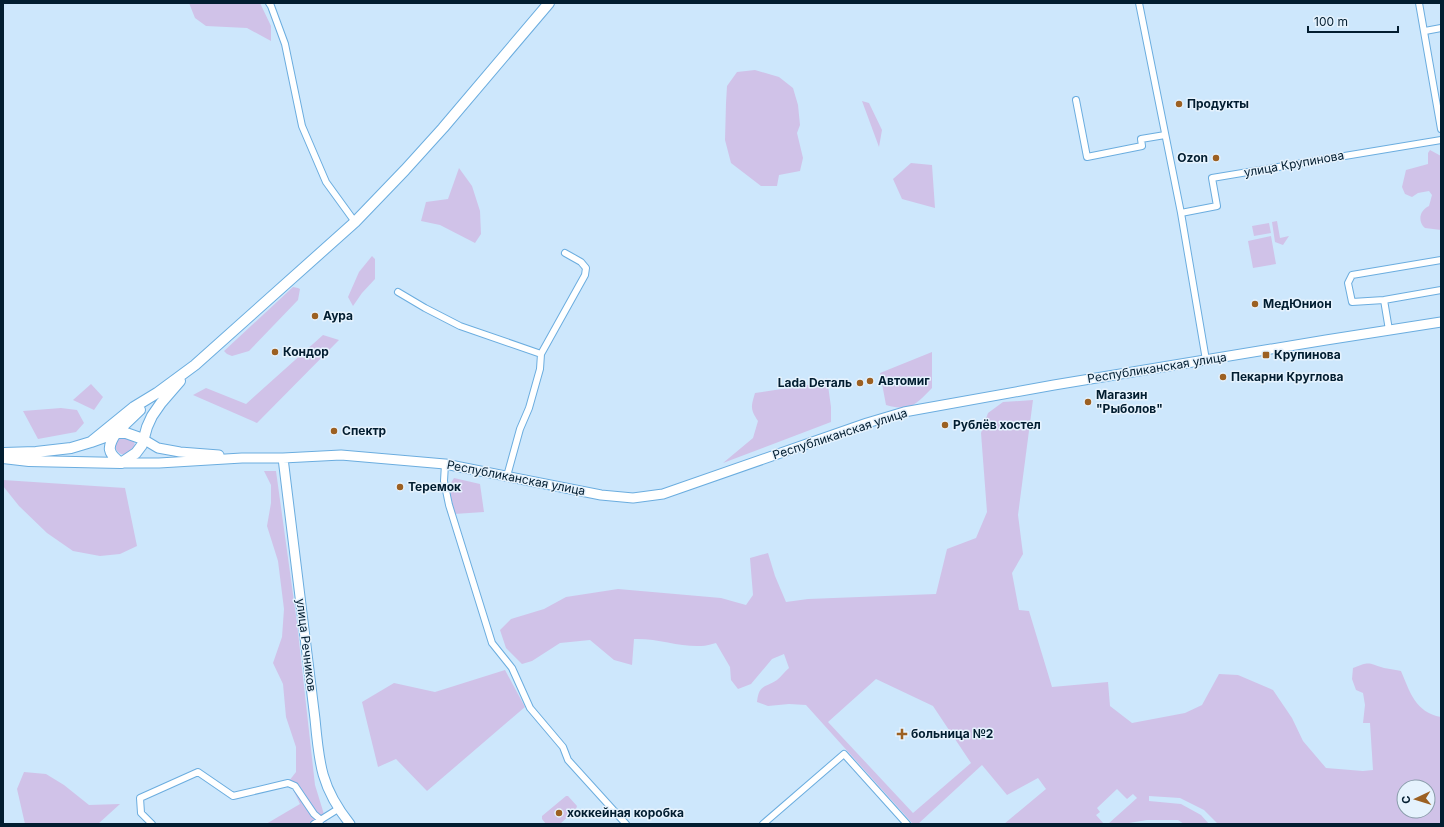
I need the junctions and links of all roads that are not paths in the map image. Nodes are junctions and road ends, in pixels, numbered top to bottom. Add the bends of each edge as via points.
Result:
1 (269, 3) edge
2 (549, 3) edge
3 (1139, 3) edge
4 (1419, 3) edge
5 (1441, 28) edge
6 (1425, 31) junction
7 (1076, 100) dead end
8 (1439, 103) edge
9 (1441, 129) edge
10 (1165, 135) junction
11 (1441, 140) edge
12 (1181, 213) junction
13 (355, 222) junction
14 (565, 252) dead end
15 (1441, 260) edge
16 (1441, 290) edge
17 (398, 292) dead end
18 (1384, 300) junction
19 (1441, 322) edge
20 (1389, 330) junction
21 (541, 354) junction
22 (1206, 360) junction
23 (195, 365) junction
24 (157, 393) junction
25 (116, 433) junction
26 (147, 441) junction
27 (91, 442) junction
28 (3, 453) edge
29 (3, 458) edge
30 (242, 458) junction
31 (283, 458) junction
32 (121, 462) junction
33 (445, 464) junction
34 (506, 476) junction
35 (338, 809) junction
36 (321, 820) junction
37 (771, 821) edge
38 (152, 824) edge
39 (314, 824) edge
40 (350, 824) edge
41 (626, 824) edge
42 (763, 824) edge
43 (906, 824) edge

1 - 13 street via 285,44 302,126 326,182
2 - 13 main road via 443,128
3 - 10 street
4 - 6 street
5 - 6 street
6 - 8 street
7 - 10 street via 1087,157 1142,146 1141,139
8 - 9 street
10 - 12 street
11 - 12 street, улица Крупинова via 1212,178 1217,206
12 - 22 street
13 - 23 main road
14 - 21 street via 581,262 586,268 585,275
15 - 18 street via 1352,275 1348,283 1352,302
16 - 18 street
17 - 21 street via 460,326
18 - 20 street
19 - 20 street, Республиканская улица
20 - 22 street, Республиканская улица
21 - 34 street via 540,369 529,408
22 - 34 street, Республиканская улица via 904,412 867,422 663,494 633,498 600,495
23 - 24 main road
23 - 26 main road via 161,403 147,427
24 - 25 main road
24 - 27 main road via 134,407
25 - 26 main road via 126,433
25 - 27 main road
25 - 32 main road via 110,442 110,450 113,457
26 - 30 street via 158,448 180,452
26 - 32 main road via 136,453
27 - 28 main road via 71,448
29 - 32 main road via 29,461
30 - 31 street, Республиканская улица
30 - 32 street via 159,463
31 - 33 street, Республиканская улица via 341,455
31 - 35 street, улица Речников via 319,760 325,784
33 - 34 street, Республиканская улица
33 - 41 street via 444,481 449,505 492,642 512,668 530,708 563,746 568,760
35 - 36 street
35 - 40 street, улица Речников
36 - 38 street via 295,786 288,783 233,796 198,772 140,798 142,813
36 - 39 street
37 - 42 street
37 - 43 street via 844,754

